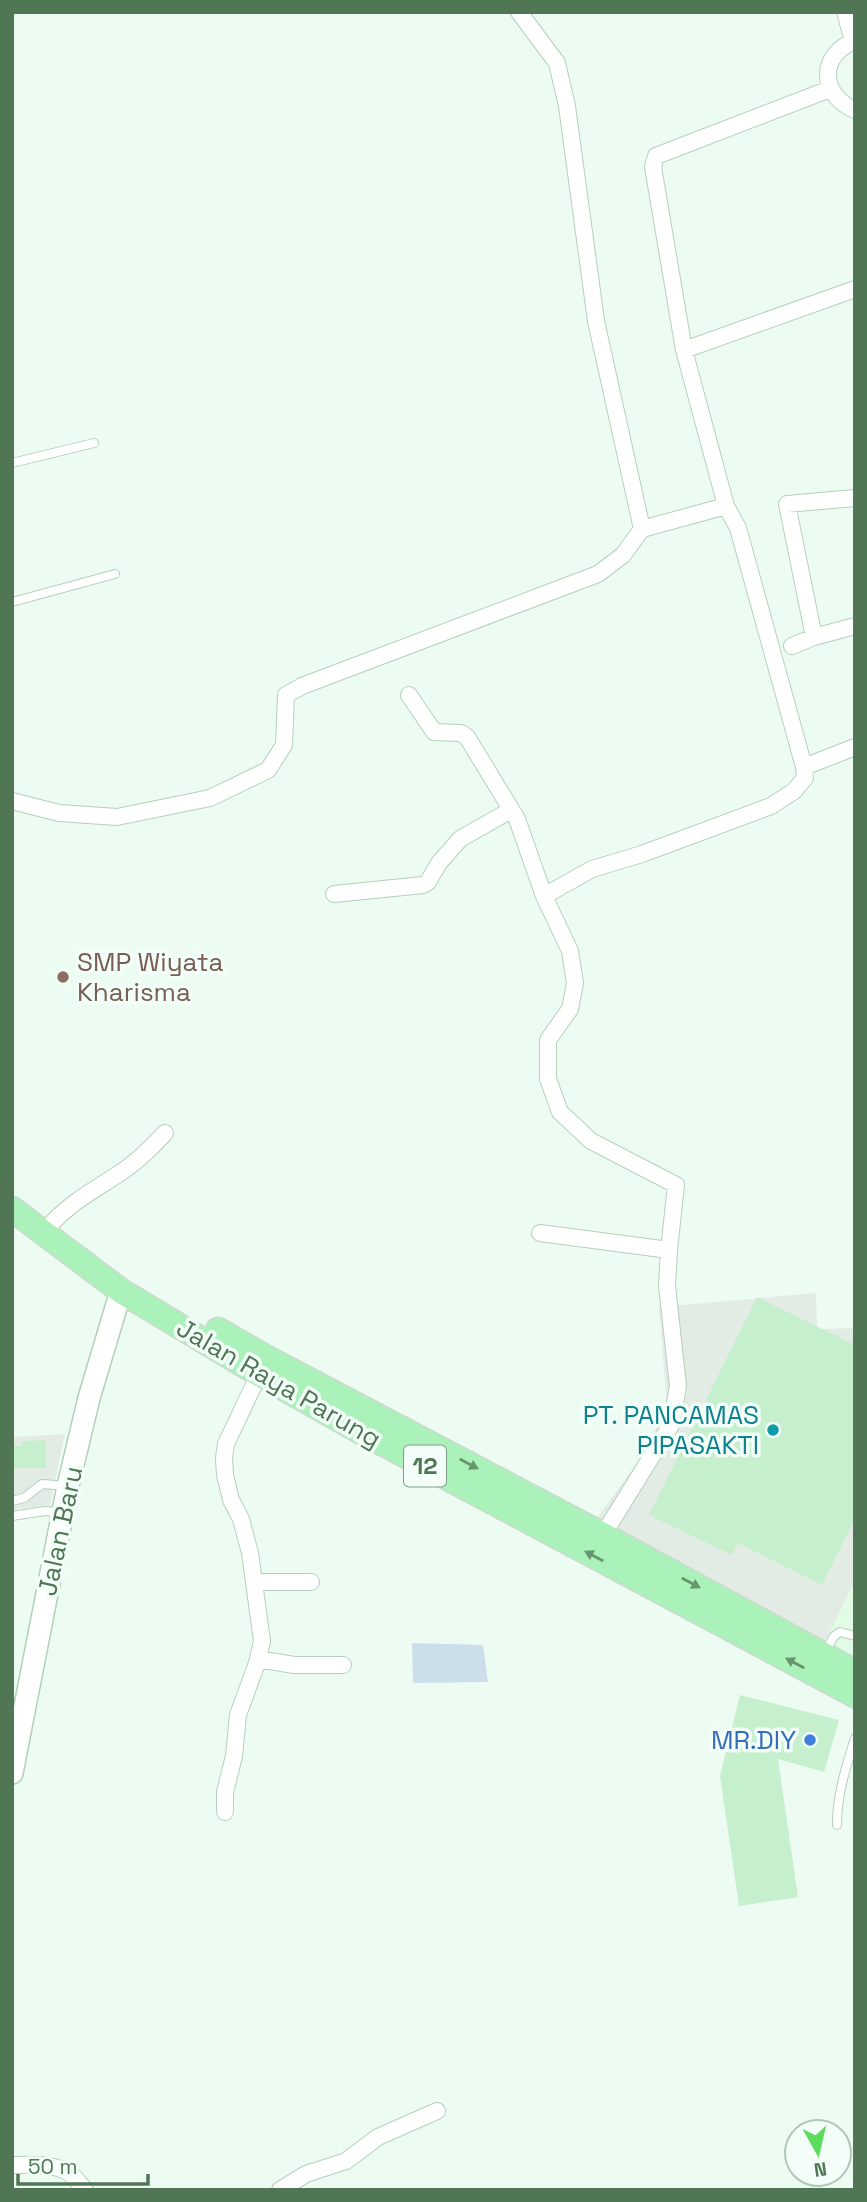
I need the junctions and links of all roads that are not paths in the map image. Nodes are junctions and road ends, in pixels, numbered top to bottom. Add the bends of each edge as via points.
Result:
1 (519, 12) edge
2 (845, 12) edge
3 (854, 41) edge
4 (830, 89) junction
5 (855, 110) edge
6 (855, 289) edge
7 (684, 350) junction
8 (94, 443) dead end
9 (12, 463) edge
10 (855, 498) edge
11 (726, 506) junction
12 (642, 529) junction
13 (116, 574) dead end
14 (12, 602) edge
15 (855, 626) edge
16 (814, 637) junction
17 (792, 646) dead end
18 (409, 695) dead end
19 (855, 747) edge
20 (804, 767) junction
21 (12, 801) edge
22 (511, 810) junction
23 (334, 894) dead end
24 (544, 896) junction
25 (165, 1133) dead end
26 (13, 1206) edge
27 (53, 1222) junction
28 (540, 1233) dead end
29 (669, 1250) junction
30 (121, 1291) junction
31 (259, 1374) junction
32 (68, 1486) junction
33 (12, 1501) edge
34 (63, 1512) junction
35 (12, 1516) edge
36 (603, 1535) junction
37 (254, 1582) junction
38 (311, 1582) dead end
39 (855, 1636) edge
40 (824, 1655) junction
41 (258, 1659) junction
42 (343, 1665) dead end
43 (855, 1672) edge
44 (855, 1696) edge
45 (855, 1738) edge
46 (13, 1763) edge
47 (225, 1812) dead end
48 (837, 1825) dead end
49 (437, 2111) dead end
50 (12, 2165) edge
51 (85, 2190) edge
52 (280, 2190) edge

1 - 12 street via 560,70 596,321
2 - 3 street
3 - 4 street via 834,54 829,65
4 - 5 street via 836,99
4 - 7 street via 656,156 653,167
6 - 7 street
7 - 11 street
8 - 9 lane
10 - 16 street via 787,504
11 - 12 street
11 - 20 street via 738,528
12 - 21 street via 623,555 597,574 286,695 284,745 268,771 210,798 117,817 59,813
13 - 14 lane
15 - 16 street
16 - 17 street
18 - 22 street via 434,732 467,737
19 - 20 street
20 - 24 street via 800,785 771,806 592,869
22 - 23 street via 460,839 423,885
22 - 24 street
24 - 29 street via 570,951 575,983 570,1009 548,1040 548,1079 559,1112 591,1141 676,1185
25 - 27 street via 138,1160 80,1197
26 - 27 highway, Jalan Raya Parung / 12
26 - 30 highway, Jalan Raya Parung / 12
27 -> 36 highway, Jalan Raya Parung / 12 via 128,1277 265,1357
28 - 29 street
29 - 36 street via 667,1286 678,1386 676,1407 671,1425
30 - 31 highway, Jalan Raya Parung / 12
30 - 32 main road, Jalan Baru
31 - 37 street via 226,1444 224,1458
44 -> 31 highway, Jalan Raya Parung / 12
32 - 33 lane via 42,1484
32 - 34 main road, Jalan Baru
34 - 35 lane
34 - 46 main road, Jalan Baru
36 -> 40 highway, Jalan Raya Parung / 12
37 - 38 street
37 - 41 street via 262,1641
39 - 40 lane via 840,1632
40 - 43 highway, Jalan Raya Parung / 12
41 - 42 street
41 - 47 street via 238,1715
45 - 48 lane via 843,1776
49 - 52 street via 378,2137 346,2161 306,2174
50 - 51 street via 61,2169

